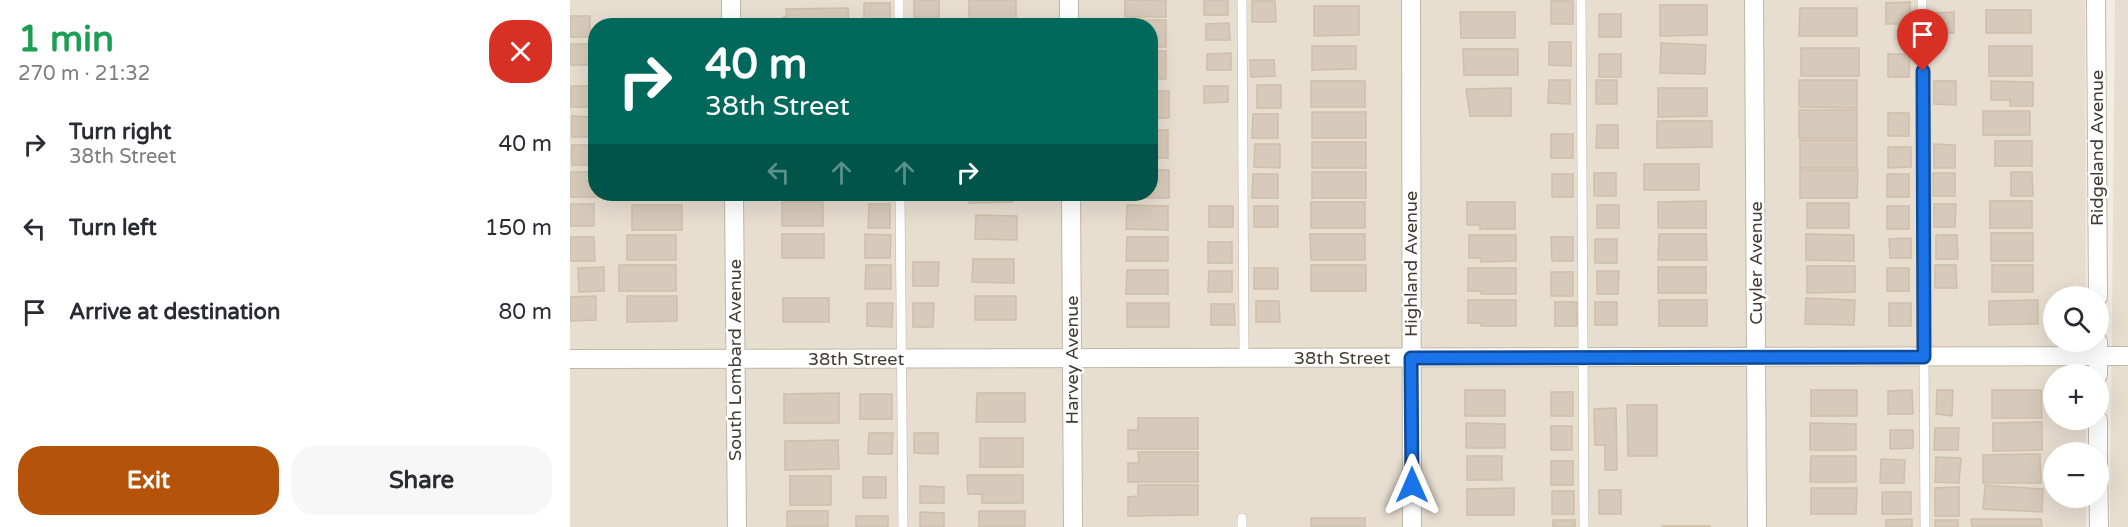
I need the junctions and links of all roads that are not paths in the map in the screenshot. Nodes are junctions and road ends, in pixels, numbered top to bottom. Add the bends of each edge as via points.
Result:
1 (731, 0) edge
2 (899, 0) edge
3 (1069, 0) edge
4 (1242, 0) edge
5 (1411, 0) edge
6 (1581, 0) edge
7 (1755, 0) edge
8 (1922, 0) edge
9 (2096, 0) edge
10 (731, 18) edge
11 (899, 18) edge
12 (1069, 18) edge
13 (734, 201) edge
14 (900, 201) edge
15 (1071, 201) edge
16 (2097, 286) edge
17 (2043, 352) edge
18 (2109, 352) edge
19 (1583, 356) junction
20 (2128, 356) edge
21 (1756, 357) junction
22 (1924, 357) junction
23 (901, 358) junction
24 (1072, 358) junction
25 (1244, 358) junction
26 (1411, 358) junction
27 (570, 359) edge
28 (736, 359) junction
29 (2099, 508) edge
30 (736, 527) edge
31 (903, 527) edge
32 (1073, 527) edge
33 (1412, 527) edge
34 (1584, 527) edge
35 (1757, 527) edge
36 (1925, 527) edge
37 (2099, 527) edge

1 - 10 street
2 - 11 lane
3 - 12 street
4 - 25 lane
5 - 26 street, Highland Avenue
6 - 19 lane
7 - 21 street, Cuyler Avenue
8 - 22 lane
9 - 16 street, Ridgeland Avenue
13 - 28 street, South Lombard Avenue
14 - 23 lane
15 - 24 street, Harvey Avenue
17 - 22 street, 38th Street
18 - 20 street, 38th Street
19 - 21 street, 38th Street
19 - 26 street, 38th Street
19 - 34 lane
21 - 22 street, 38th Street
21 - 35 street, Cuyler Avenue
22 - 36 lane
23 - 24 street, 38th Street
23 - 28 street, 38th Street
23 - 31 lane
24 - 25 street, 38th Street
24 - 32 street, Harvey Avenue
25 - 26 street, 38th Street
26 - 33 street, Highland Avenue
27 - 28 street, 38th Street
28 - 30 street, South Lombard Avenue
29 - 37 street

